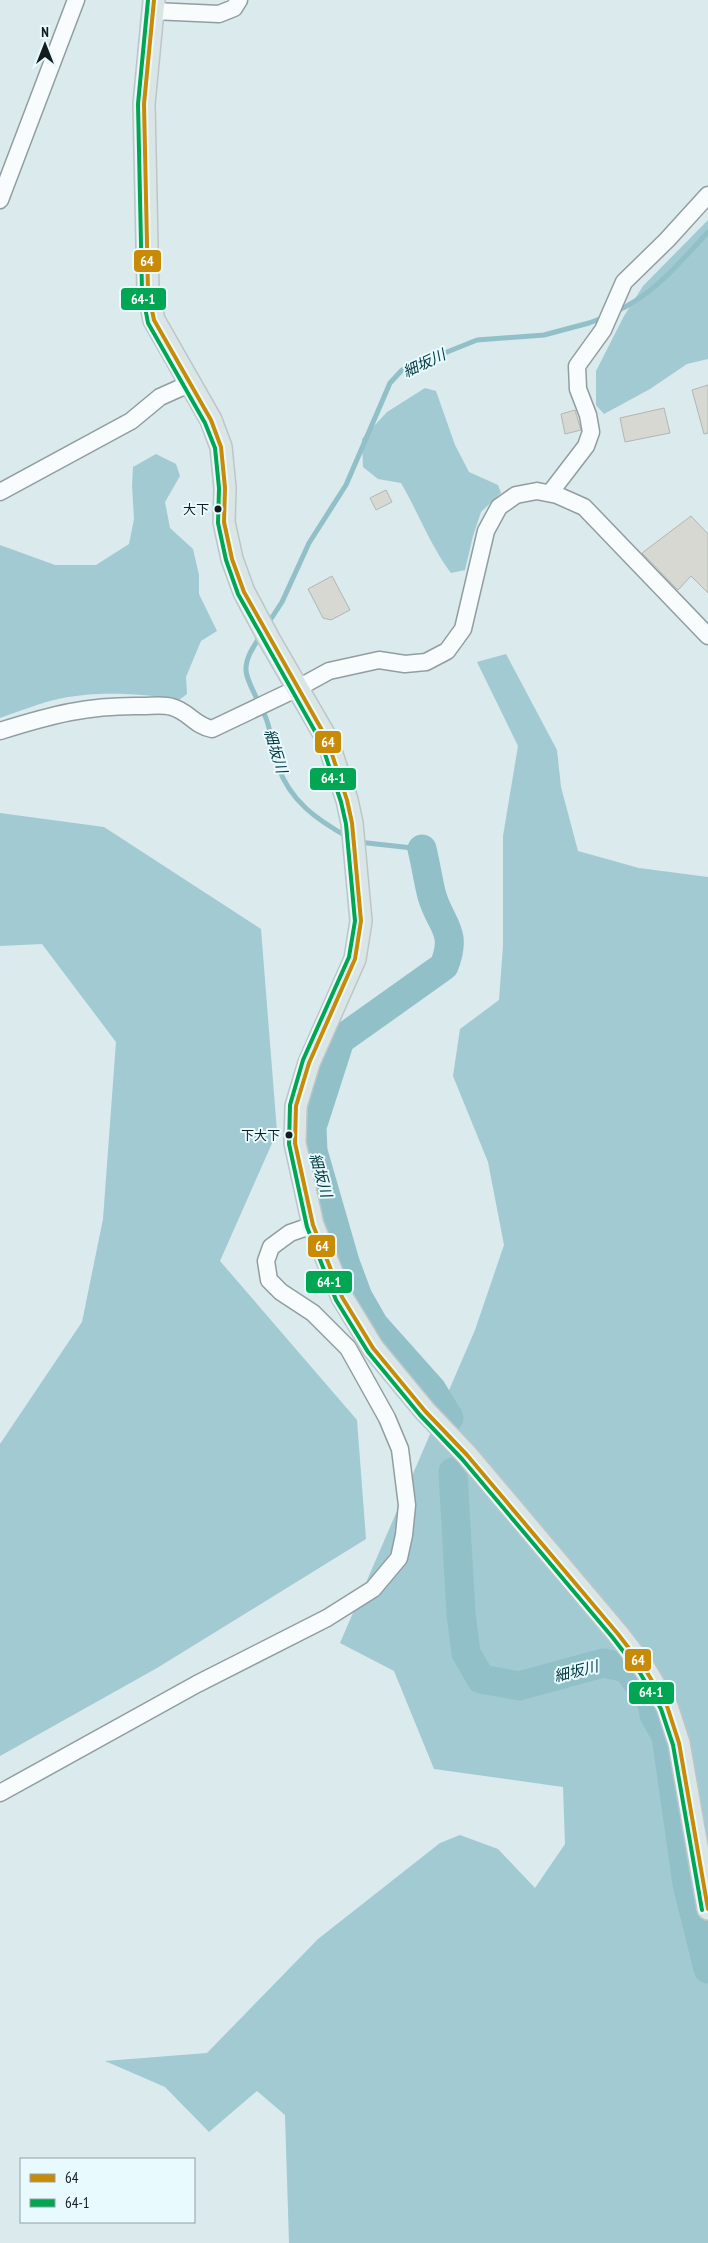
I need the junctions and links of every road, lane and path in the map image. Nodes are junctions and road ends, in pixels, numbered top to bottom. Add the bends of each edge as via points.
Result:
1 (76, 0) edge
2 (240, 0) edge
3 (153, 5) edge
4 (708, 195) edge
5 (0, 200) edge
6 (190, 384) junction
7 (0, 492) edge
8 (550, 493) junction
9 (708, 636) edge
10 (298, 688) junction
11 (0, 731) edge
12 (313, 1225) junction
13 (0, 1793) edge
14 (708, 1909) edge

1 - 5 street
2 - 3 street via 234,8 220,14
3 - 6 main road via 144,104 148,291 154,320
4 - 8 street via 624,282 603,330 577,366 578,389 591,432 586,446
6 - 7 street via 160,397 131,421
6 - 10 main road via 211,420 221,447 224,522 232,559 257,618
8 - 9 street via 584,507
8 - 10 street via 537,491 516,495 499,507 486,531 463,629 447,651 426,662 405,664 379,660 360,663 329,671
10 - 11 street via 212,729 203,727 181,710 170,706 106,705 54,714
10 - 12 main road via 327,739 347,800 361,921 355,959 308,1063 296,1106 295,1143
12 - 13 street via 290,1234 271,1247 266,1261 269,1280 280,1292 313,1313 348,1348 387,1418 400,1449 407,1505 399,1558 373,1589 328,1618 196,1684
12 - 14 main road via 342,1297 373,1348 618,1634 645,1669 667,1706 679,1743

